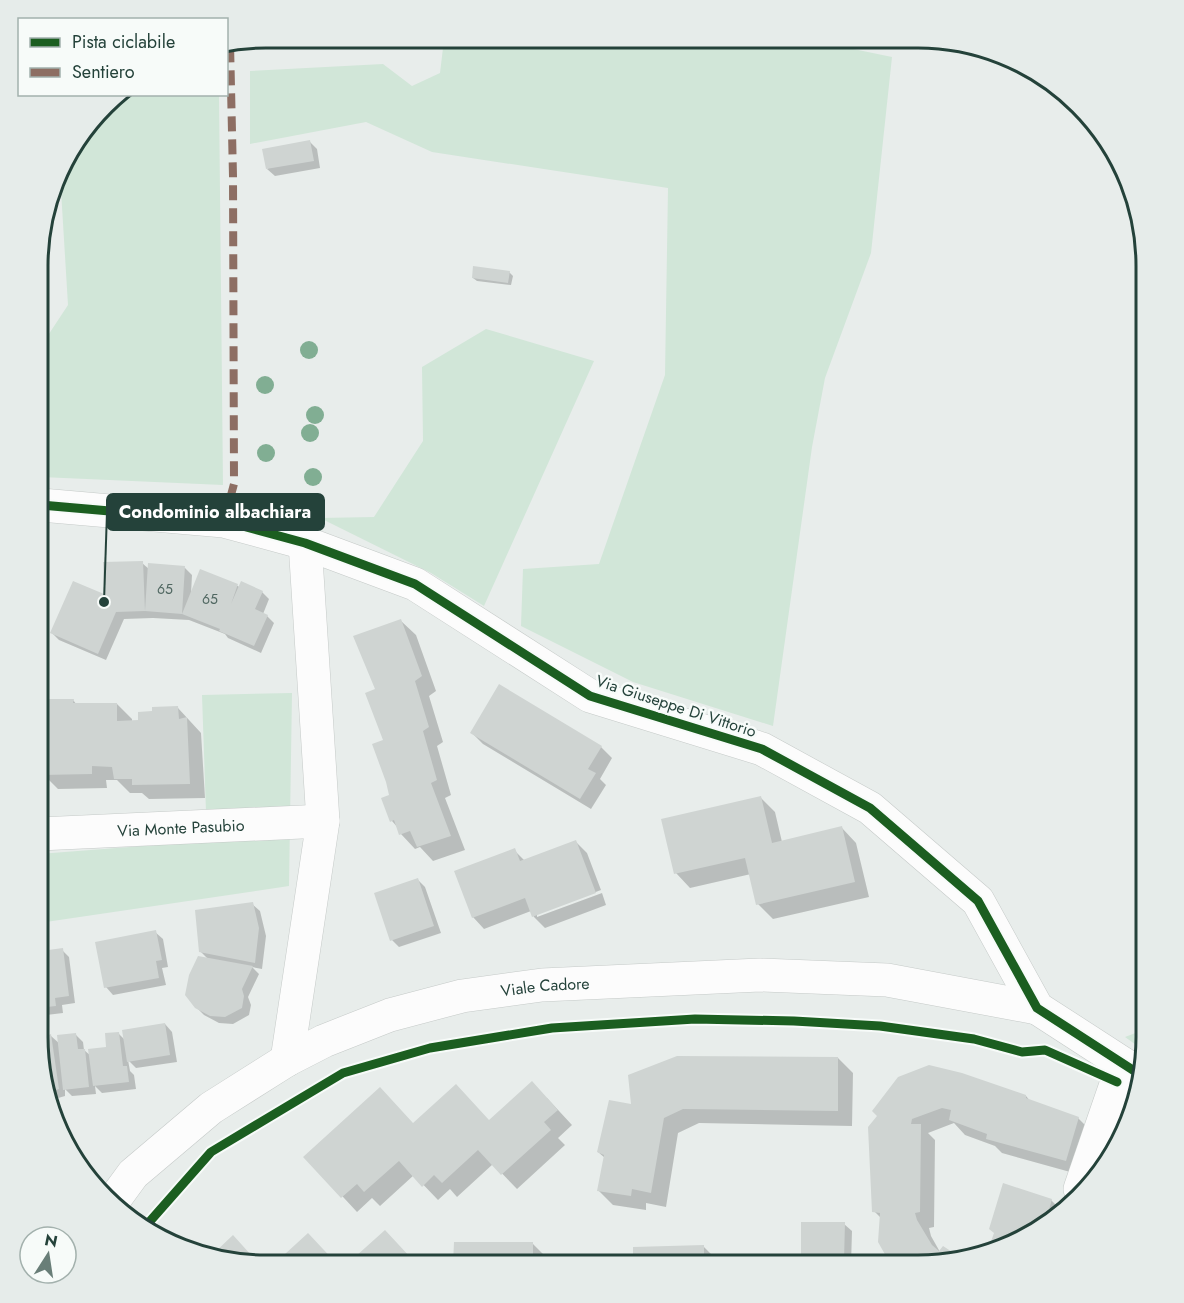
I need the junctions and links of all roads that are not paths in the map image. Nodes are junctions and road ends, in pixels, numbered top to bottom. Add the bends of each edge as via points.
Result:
1 (48, 506) edge
2 (304, 543) junction
3 (322, 821) junction
4 (48, 834) edge
5 (1037, 1008) junction
6 (287, 1060) junction
7 (1131, 1069) edge
8 (1085, 1177) edge
9 (117, 1196) edge

1 - 2 street, Via Giuseppe Di Vittorio via 224,521
2 - 3 street
2 - 5 street, Via Giuseppe Di Vittorio via 415,584 590,696 762,749 870,808 978,901
3 - 4 street, Via Monte Pasubio
3 - 6 street
5 - 6 street, Viale Cadore via 887,980 760,975 542,985 462,996 390,1015
5 - 7 street, Via Giuseppe Di Vittorio
6 - 9 street, Viale Cadore via 211,1108 133,1173
7 - 8 street

